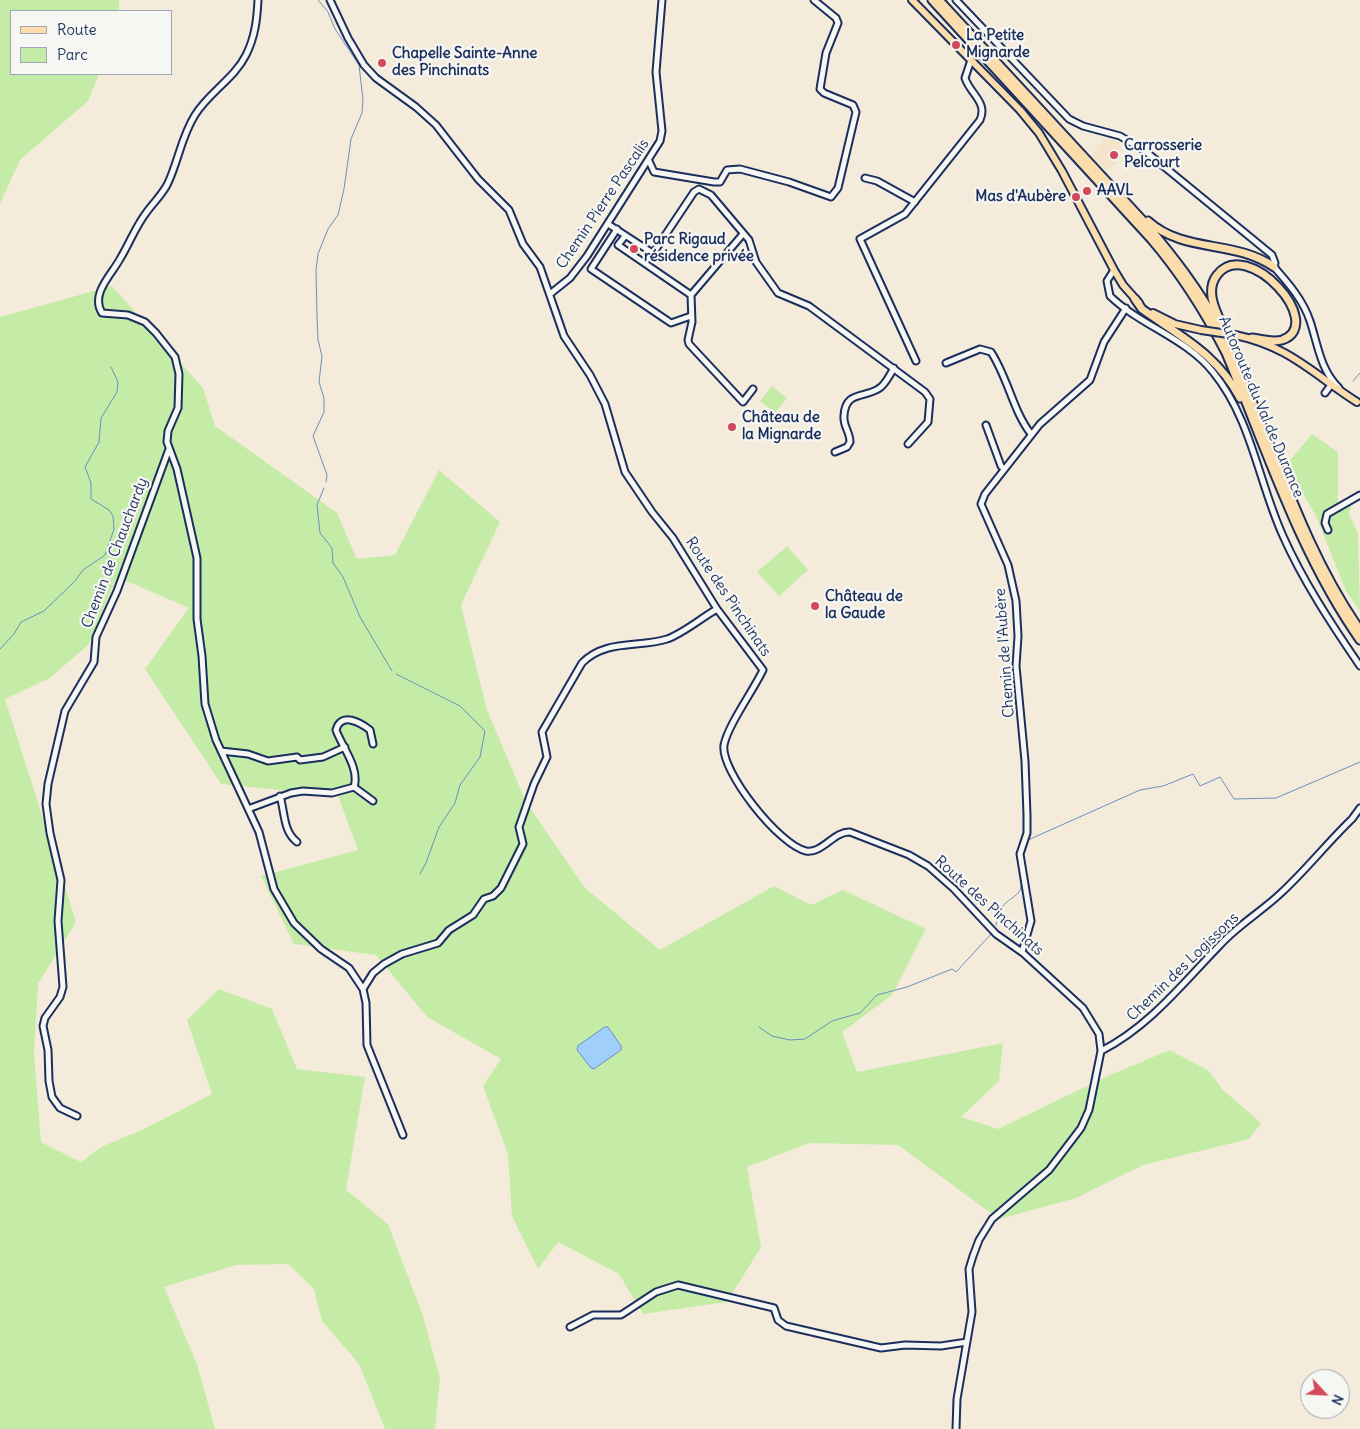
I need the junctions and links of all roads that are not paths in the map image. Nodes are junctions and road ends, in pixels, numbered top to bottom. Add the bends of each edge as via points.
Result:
1 (258, 0) edge
2 (330, 0) edge
3 (662, 0) edge
4 (814, 0) edge
5 (912, 0) edge
6 (932, 0) edge
7 (939, 0) edge
8 (956, 0) edge
9 (971, 60) junction
10 (1068, 140) junction
11 (649, 161) junction
12 (865, 178) dead end
13 (915, 202) junction
14 (608, 224) junction
15 (616, 229) junction
16 (743, 234) junction
17 (625, 236) junction
18 (654, 252) junction
19 (645, 264) junction
20 (1274, 267) junction
21 (1114, 270) junction
22 (550, 294) junction
23 (691, 295) junction
24 (1135, 299) junction
25 (1126, 308) junction
26 (691, 316) junction
27 (1252, 338) junction
28 (916, 361) dead end
29 (946, 363) dead end
30 (1323, 366) junction
31 (894, 368) junction
32 (1242, 378) junction
33 (1321, 378) junction
34 (1331, 385) junction
35 (753, 389) dead end
36 (1325, 393) dead end
37 (1350, 397) junction
38 (1359, 401) edge
39 (986, 425) dead end
40 (1031, 434) junction
41 (908, 444) dead end
42 (169, 449) junction
43 (835, 452) dead end
44 (1004, 469) junction
45 (1360, 495) edge
46 (1297, 527) junction
47 (1328, 530) dead end
48 (717, 609) junction
49 (1360, 630) edge
50 (1360, 640) edge
51 (1360, 666) edge
52 (373, 744) dead end
53 (346, 747) junction
54 (221, 751) junction
55 (354, 787) junction
56 (280, 796) junction
57 (373, 801) dead end
58 (1360, 808) edge
59 (248, 809) junction
60 (297, 842) dead end
61 (1022, 952) junction
62 (363, 989) junction
63 (1101, 1051) junction
64 (77, 1116) dead end
65 (403, 1134) dead end
66 (570, 1327) dead end
67 (967, 1342) junction
68 (956, 1429) edge

1 - 42 street via 254,35 246,57 195,114 162,195 146,212 100,292 102,313 128,315 145,322 175,357 179,374 178,408 168,431
2 - 22 street, Route des Pinchinats via 364,65 436,125 478,178 509,210 523,244 540,267
3 - 11 street, Chemin Pierre Pascalis via 656,72 662,131
4 - 11 street via 838,23 826,54 820,89 853,105 856,112 838,188 834,193 827,197 796,184 740,169 727,170 720,182 654,172
5 - 9 main road
6 - 46 highway, Autoroute du Val de Durance via 1152,239 1183,278 1226,354
7 - 10 highway, Autoroute du Val de Durance
8 - 20 street via 1069,119 1120,136 1146,150 1272,255
9 - 13 street via 965,78 983,109 980,120
9 - 21 main road via 1039,133
10 - 20 highway via 1164,233 1192,243 1244,251
10 - 32 highway, Autoroute du Val de Durance via 1174,257 1204,301
11 - 14 street, Chemin Pierre Pascalis
12 - 13 street
13 - 28 street via 896,221 860,239
14 - 15 street
14 - 22 street, Chemin Pierre Pascalis via 570,278
15 - 17 street
15 - 26 street via 591,269 671,323
16 - 18 street via 712,195 699,189
16 - 23 street
16 - 31 street via 749,240 756,262 778,293 809,306
17 - 18 street
17 - 19 street via 618,245
18 - 19 street
19 - 23 street
20 - 30 street via 1301,301
21 - 24 main road
21 - 25 street via 1107,281 1107,292
22 - 48 street, Route des Pinchinats via 564,336 605,404 625,472 673,538
23 - 26 street
24 - 27 main road, bridge via 1165,320
24 - 46 highway via 1142,309 1211,358 1225,373 1241,400
25 - 40 street, Chemin de l'Aubère via 1104,342 1090,380 1052,411
25 - 51 street via 1189,350 1212,370 1228,392 1243,423 1283,536
26 - 35 street via 688,340 693,350 743,402
27 - 32 highway via 1276,341 1288,337 1296,322 1294,309 1279,288 1258,271 1242,265 1226,267 1213,282 1213,299
27 - 33 main road via 1287,352
29 - 40 street via 980,349 991,352
30 - 33 street
30 - 37 street via 1336,385
31 - 41 street via 917,384 930,399 928,422
31 - 43 street via 878,389 858,395 848,404 844,425 850,442
32 - 49 highway, Autoroute du Val de Durance via 1316,552
33 - 34 main road
34 - 36 street
34 - 37 main road
37 - 38 main road
39 - 44 street
40 - 44 street, Chemin de l'Aubère
42 - 54 street via 177,469 197,553 205,704
42 - 64 street, Chemin de Chauchardy via 96,637 94,662 65,711 48,784 46,804 61,880 58,921 64,987 44,1018 43,1026 52,1097 60,1108
44 - 61 street, Chemin de l'Aubère via 981,504 1008,565 1016,601 1016,666 1027,815 1027,834 1020,854 1031,922
45 - 47 street via 1327,514 1325,523
46 - 50 highway, Autoroute du Val de Durance
48 - 61 street, Route des Pinchinats via 763,670 728,734 724,753 741,787 765,820 803,851 812,850 845,832 909,855 928,866 996,934
48 - 62 street via 668,638 612,646 592,654 582,663 542,732 547,757 520,827 523,844 501,888 484,899 473,915 449,930 438,943 402,954 384,964 373,973
52 - 53 street via 370,730 359,721 350,719 342,722 336,730
53 - 54 street via 323,757 276,761
53 - 55 street via 356,780
54 - 59 street
55 - 56 street via 332,793 303,791
55 - 57 street
56 - 59 street
56 - 60 street via 286,827
58 - 63 street, Chemin des Logissons via 1291,884 1230,935 1126,1038
59 - 62 street via 264,848 274,889 294,923 321,949 348,968
61 - 63 street, Route des Pinchinats via 1090,1016 1099,1034
62 - 65 street via 367,1045
63 - 67 street, Route des Pinchinats via 1089,1110 1081,1128 1049,1170 992,1219 979,1240 970,1269 972,1312
66 - 67 street via 593,1315 620,1316 656,1292 678,1285 774,1308 778,1320 786,1326 863,1345 881,1348
67 - 68 street, Route des Pinchinats

